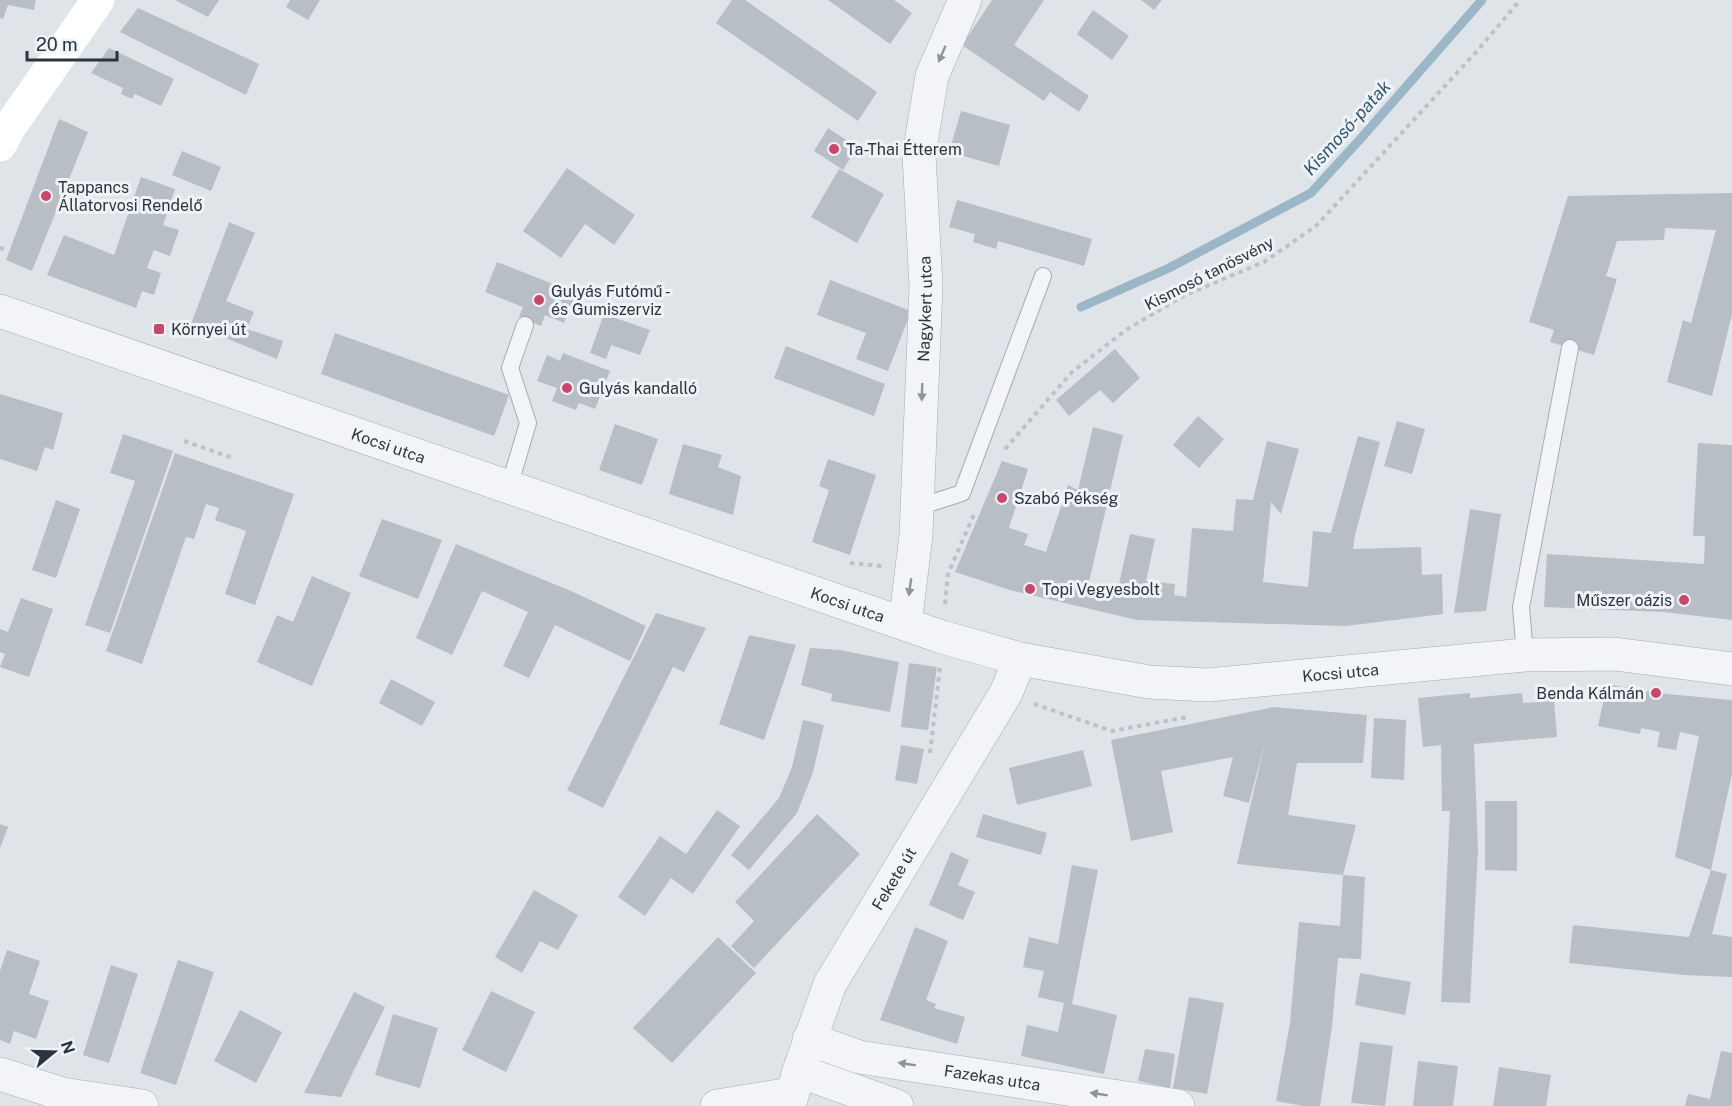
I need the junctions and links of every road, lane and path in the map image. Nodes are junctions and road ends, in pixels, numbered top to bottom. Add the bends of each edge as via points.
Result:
1 (98, 0) edge
2 (965, 0) edge
3 (1520, 0) edge
4 (0, 145) edge
5 (1042, 276) dead end
6 (0, 310) edge
7 (525, 325) dead end
8 (1570, 348) dead end
9 (184, 441) dead end
10 (1000, 454) dead end
11 (233, 458) dead end
12 (509, 487) junction
13 (918, 507) junction
14 (905, 624) junction
15 (1525, 655) junction
16 (1020, 660) junction
17 (940, 662) dead end
18 (1732, 669) edge
19 (930, 755) dead end
20 (810, 1039) junction
21 (0, 1074) edge
22 (793, 1090) edge
23 (142, 1106) edge
24 (717, 1106) edge
25 (897, 1106) edge
26 (1178, 1106) edge

1 - 4 main road
2 -> 13 street, Nagykert utca via 932,76 919,155 926,286
3 - 10 path, Kismosó tanösvény via 1316,226 1264,262 1183,296 1126,330 1072,372
5 - 13 lane via 962,493
6 - 12 street, Kocsi utca
7 - 12 lane via 510,368 528,423
8 - 15 lane via 1521,607
9 - 11 path
12 - 14 street, Kocsi utca
13 -> 14 street, Nagykert utca
14 - 16 street, Kocsi utca
15 - 16 street, Kocsi utca via 1208,685 1149,682
15 - 18 street, Kocsi utca via 1614,654
16 - 20 street, Fekete út via 1006,693 830,984
17 - 19 path
20 - 22 street, Fekete út
26 -> 20 street, Fazekas utca via 859,1057
21 - 23 street via 62,1094
22 - 24 street
22 - 25 street

